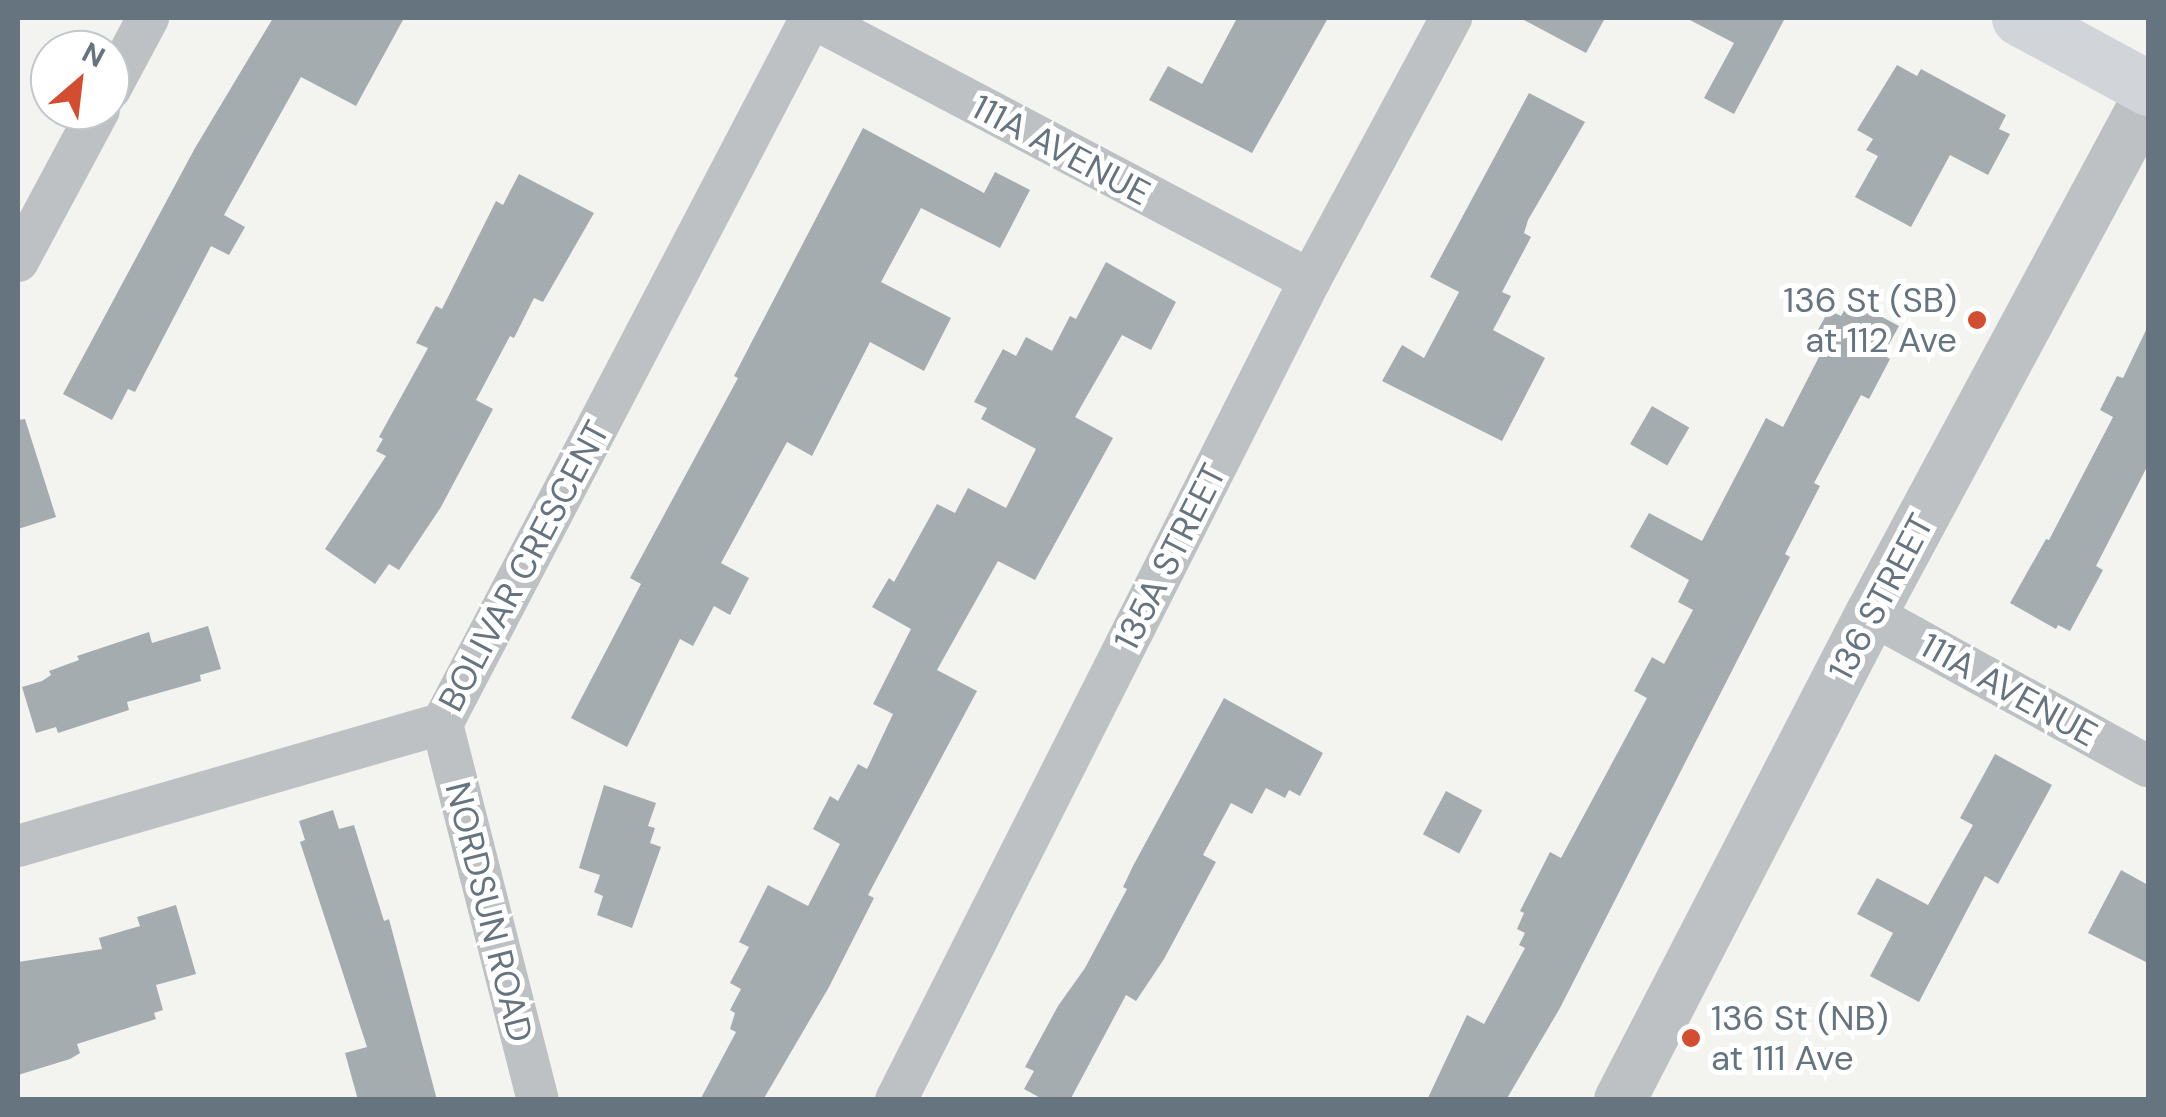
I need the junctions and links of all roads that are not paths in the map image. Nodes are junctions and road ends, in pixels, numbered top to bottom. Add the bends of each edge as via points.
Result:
1 (148, 18) edge
2 (812, 18) edge
3 (1450, 18) edge
4 (2019, 18) edge
5 (130, 52) edge
6 (2148, 88) edge
7 (2148, 98) edge
8 (87, 130) edge
9 (18, 261) edge
10 (1310, 280) junction
11 (1870, 614) junction
12 (442, 724) junction
13 (2148, 766) edge
14 (18, 846) edge
15 (538, 1100) edge
16 (896, 1100) edge
17 (1620, 1100) edge

1 - 5 street
2 - 10 street, 111A AVENUE
2 - 12 street, BOLIVAR CRESCENT
3 - 10 street, 135A STREET
4 - 6 main road
7 - 11 street, 136 STREET
8 - 9 street
10 - 16 street, 135A STREET
11 - 13 street, 111A AVENUE
11 - 17 street, 136 STREET
12 - 14 street, BOLIVAR CRESCENT
12 - 15 street, NORDSUN ROAD

